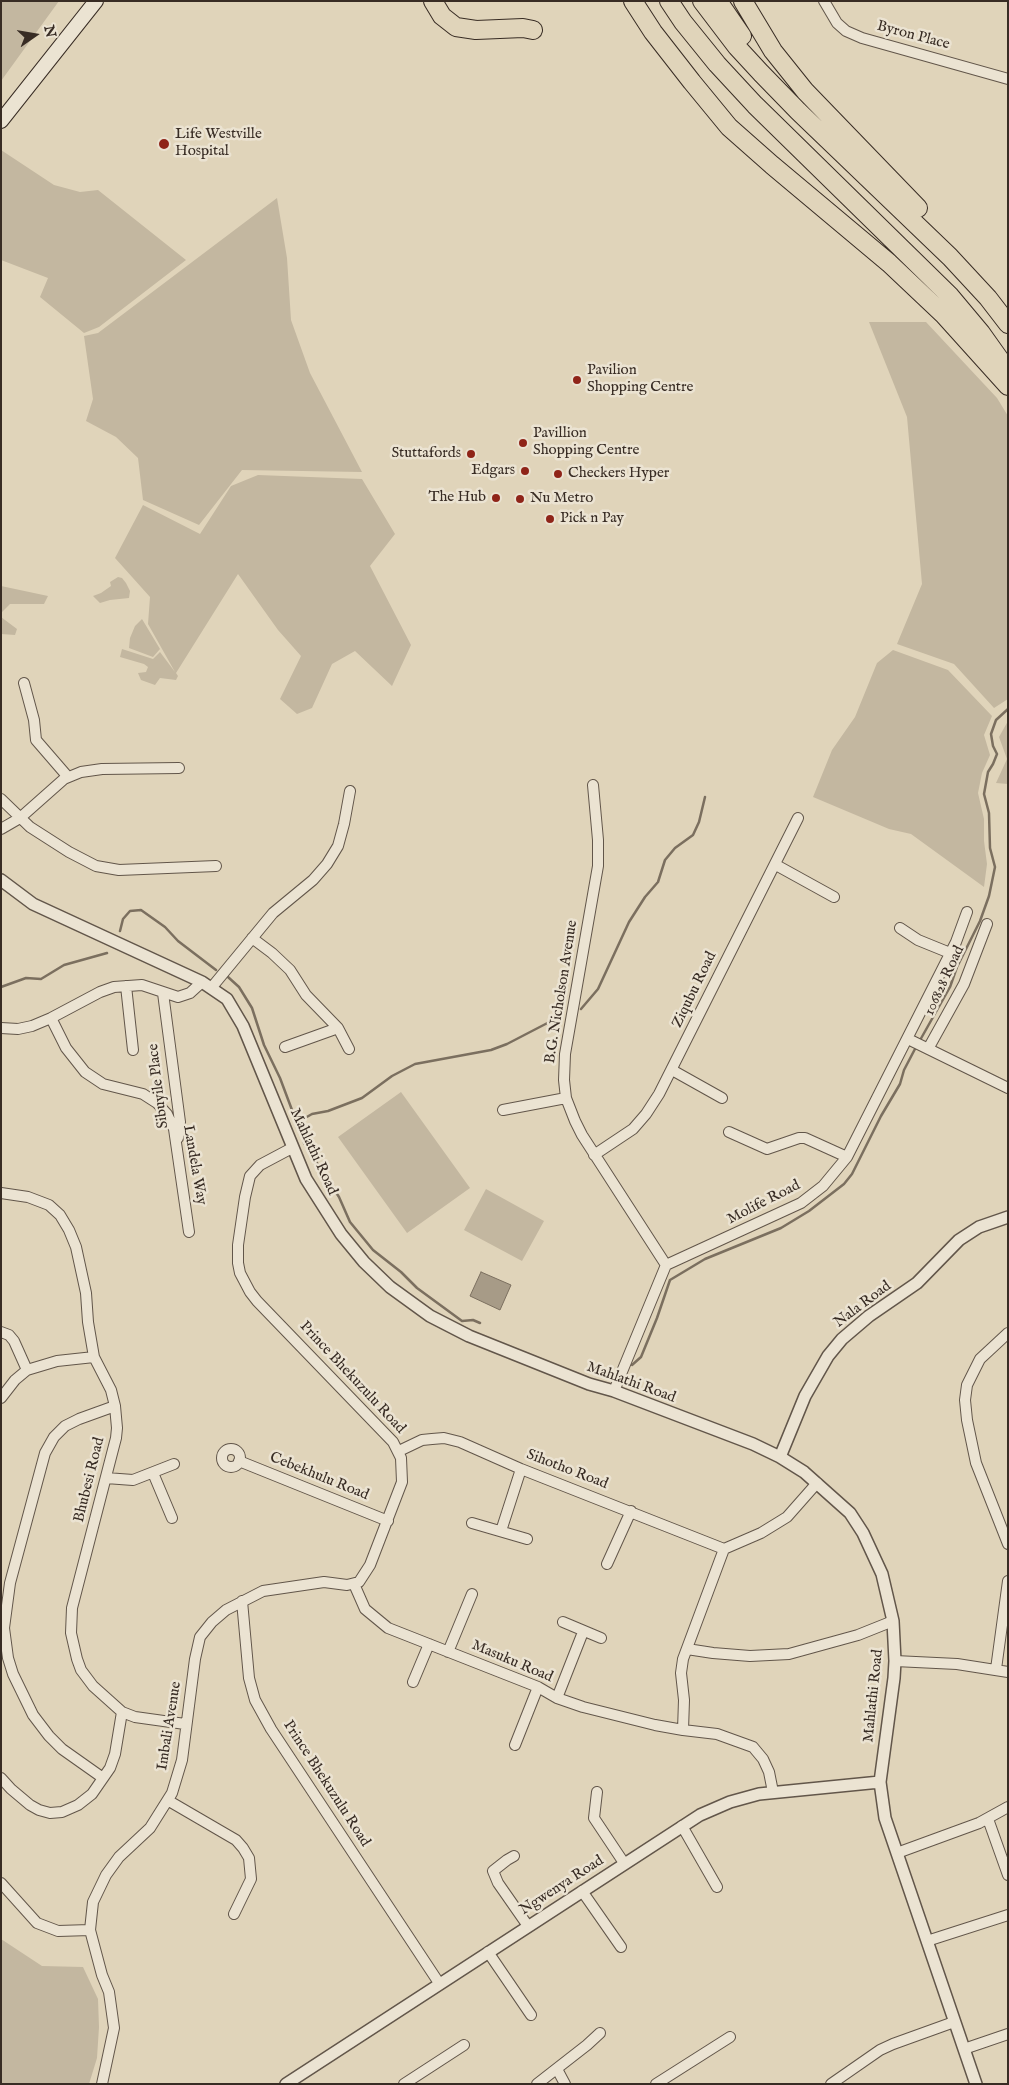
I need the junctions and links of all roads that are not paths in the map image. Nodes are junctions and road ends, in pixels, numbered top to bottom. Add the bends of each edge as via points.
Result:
1 (96, 1) edge
2 (433, 1) edge
3 (619, 1) edge
4 (633, 1) edge
5 (669, 1) edge
6 (702, 1) edge
7 (718, 1) edge
8 (742, 1) edge
9 (824, 1) edge
10 (533, 30) dead end
11 (1008, 79) edge
12 (1, 121) edge
13 (729, 126) junction
14 (841, 151) junction
15 (988, 298) junction
16 (1008, 324) edge
17 (1008, 371) edge
18 (1008, 386) edge
19 (24, 683) dead end
20 (178, 768) dead end
21 (68, 777) junction
22 (593, 785) dead end
23 (350, 791) dead end
24 (1, 799) edge
25 (20, 818) junction
26 (798, 818) dead end
27 (1, 829) edge
28 (776, 865) junction
29 (216, 866) dead end
30 (1, 880) edge
31 (834, 897) dead end
32 (967, 912) dead end
33 (987, 924) dead end
34 (900, 928) dead end
35 (252, 938) junction
36 (950, 953) junction
37 (207, 984) junction
38 (126, 986) junction
39 (163, 993) junction
40 (51, 1018) junction
41 (1, 1028) edge
42 (338, 1028) junction
43 (909, 1040) junction
44 (285, 1047) dead end
45 (349, 1048) dead end
46 (926, 1048) junction
47 (132, 1050) dead end
48 (672, 1070) junction
49 (1008, 1088) edge
50 (566, 1098) junction
51 (722, 1098) dead end
52 (503, 1110) dead end
53 (729, 1132) dead end
54 (177, 1145) junction
55 (292, 1148) junction
56 (594, 1155) junction
57 (848, 1157) junction
58 (1, 1193) edge
59 (1008, 1217) edge
60 (190, 1232) dead end
61 (666, 1265) junction
62 (1, 1332) edge
63 (1008, 1333) edge
64 (94, 1357) junction
65 (27, 1370) junction
66 (614, 1391) junction
67 (1, 1398) edge
68 (115, 1406) junction
69 (399, 1451) junction
70 (780, 1457) junction
71 (240, 1461) dead end
72 (174, 1464) dead end
73 (521, 1469) junction
74 (154, 1473) junction
75 (106, 1478) junction
76 (817, 1482) junction
77 (631, 1511) junction
78 (172, 1518) dead end
79 (388, 1521) junction
80 (472, 1524) dead end
81 (501, 1531) junction
82 (527, 1539) dead end
83 (1008, 1544) edge
84 (724, 1549) junction
85 (607, 1564) dead end
86 (1008, 1581) edge
87 (354, 1584) junction
88 (472, 1594) dead end
89 (242, 1601) junction
90 (893, 1621) junction
91 (563, 1622) dead end
92 (583, 1632) junction
93 (601, 1638) dead end
94 (429, 1644) junction
95 (687, 1649) junction
96 (448, 1652) junction
97 (895, 1661) junction
98 (996, 1669) junction
99 (1008, 1672) edge
100 (413, 1682) dead end
101 (538, 1687) junction
102 (557, 1698) junction
103 (122, 1712) junction
104 (186, 1724) junction
105 (682, 1730) junction
106 (515, 1745) dead end
107 (1, 1778) edge
108 (103, 1778) junction
109 (880, 1782) junction
110 (598, 1792) dead end
111 (773, 1792) junction
112 (168, 1801) junction
113 (1008, 1807) edge
114 (988, 1819) junction
115 (682, 1826) junction
116 (897, 1853) junction
117 (514, 1856) dead end
118 (624, 1863) junction
119 (1008, 1875) edge
120 (1, 1883) edge
121 (717, 1887) dead end
122 (582, 1891) junction
123 (234, 1914) dead end
124 (1008, 1915) edge
125 (528, 1926) junction
126 (90, 1930) junction
127 (927, 1941) junction
128 (621, 1947) dead end
129 (488, 1952) junction
130 (439, 1984) junction
131 (531, 2015) dead end
132 (954, 2022) junction
133 (600, 2033) dead end
134 (1008, 2034) edge
135 (730, 2037) dead end
136 (464, 2045) dead end
137 (964, 2049) junction
138 (557, 2069) junction
139 (102, 2084) edge
140 (286, 2084) edge
141 (404, 2084) edge
142 (537, 2084) edge
143 (565, 2084) edge
144 (656, 2084) edge
145 (831, 2084) edge
146 (976, 2084) edge

1 - 12 main road
2 - 10 highway via 442,16 456,26 476,30
3 - 13 highway via 679,82 706,111
4 - 13 highway via 653,32
5 - 17 highway via 717,64 754,105 950,296
6 - 14 highway via 761,73
7 - 14 highway via 772,72 810,111
8 - 15 highway via 773,51 806,91 948,238
9 - 11 street, Byron Place via 837,23 862,38
13 - 18 highway via 896,270 944,315
14 - 15 highway
15 - 16 highway
19 - 21 street via 36,740
20 - 21 street via 91,770
21 - 25 street
22 - 50 street, B.G. Nicholson Avenue via 598,866 565,1054
23 - 35 street via 338,846 327,864 273,913
24 - 25 street
25 - 27 street
25 - 29 street via 69,852 96,866 119,870
26 - 28 street, Ziqubu Road
28 - 31 street
28 - 48 street, Ziqubu Road
30 - 37 street, Mahlathi Road via 33,904
32 - 36 street, Molife Road
33 - 46 street, 106828 Road via 964,984
34 - 36 street via 918,940
35 - 37 street
35 - 42 street via 282,961 306,995
36 - 43 street, Molife Road
37 - 39 street via 182,997
37 - 55 street, Mahlathi Road via 227,999 244,1026
38 - 39 street via 142,985
38 - 40 street via 100,992
38 - 47 street
39 - 54 street, Sibuyile Place via 180,1122
40 - 41 street via 18,1029
40 - 54 street, Landela Way via 66,1048 85,1072 104,1084 143,1094 163,1109 174,1129
42 - 44 street
42 - 45 street
43 - 46 street
43 - 57 street, Molife Road
46 - 49 street
48 - 51 street
48 - 56 street, Ziqubu Road via 642,1119
50 - 52 street
50 - 56 street, B.G. Nicholson Avenue
53 - 57 street via 767,1149 805,1138
54 - 60 street, Landela Way
55 - 66 street, Mahlathi Road via 310,1186 341,1234 390,1286 430,1316 470,1336
55 - 69 street, Prince Bhekuzulu Road via 260,1165 250,1176 238,1246 240,1273 257,1301
56 - 61 street, B.G. Nicholson Avenue
57 - 61 street, Molife Road via 823,1186 801,1203
58 - 64 street, Bhubesi Road via 28,1197 49,1205 69,1230 86,1293
59 - 70 street, Nala Road via 979,1227 959,1240 917,1282 842,1339 805,1396
61 - 66 street
62 - 65 street via 14,1341
63 - 83 street via 980,1359 967,1385 965,1400 976,1463
64 - 65 street via 51,1362
64 - 68 street, Bhubesi Road via 111,1390
65 - 67 street
66 - 70 street, Mahlathi Road
68 - 75 street, Bhubesi Road via 116,1438
68 - 108 street via 65,1426 45,1453 10,1583 4,1628 13,1674 33,1715 62,1749
69 - 73 street, Sihotho Road via 422,1440 444,1438
69 - 79 street, Prince Bhekuzulu Road via 402,1482
70 - 76 street, Mahlathi Road
71 - 79 street, Cebekhulu Road
72 - 74 street
73 - 77 street, Sihotho Road
73 - 81 street
74 - 75 street via 126,1481
74 - 78 street
75 - 103 street, Bhubesi Road via 72,1608 72,1633 76,1659 87,1679
76 - 84 street via 781,1521
76 - 90 street, Mahlathi Road via 842,1504 863,1533 882,1574
77 - 84 street, Sihotho Road
77 - 85 street
79 - 87 street, Prince Bhekuzulu Road via 370,1565
80 - 81 street
81 - 82 street
84 - 95 street
86 - 98 street
87 - 89 street via 324,1582 268,1590
87 - 94 street, Masuku Road via 364,1609 388,1628
88 - 96 street
89 - 104 street, Imbali Avenue via 212,1622 200,1637
89 - 130 street, Prince Bhekuzulu Road via 249,1678 255,1700
90 - 95 street via 858,1635 789,1654 741,1655
90 - 97 street, Mahlathi Road
91 - 92 street
92 - 93 street
92 - 102 street
94 - 96 street, Masuku Road
94 - 100 street
95 - 105 street via 680,1673 684,1706
96 - 101 street, Masuku Road
97 - 98 street
97 - 109 street, Mahlathi Road
98 - 99 street
101 - 102 street, Masuku Road
101 - 106 street
102 - 105 street, Masuku Road via 583,1708
103 - 104 street, Bhubesi Road via 135,1717
103 - 108 street via 115,1754
104 - 112 street, Imbali Avenue via 182,1760
105 - 111 street, Masuku Road via 716,1734 753,1747 767,1767
107 - 108 street via 30,1805 50,1813 78,1805 92,1794
109 - 111 street, Ngwenya Road
109 - 116 street, Mahlathi Road via 885,1818
110 - 118 street via 594,1818
111 - 115 street, Ngwenya Road via 730,1802
112 - 123 street via 236,1840 244,1848 250,1863 251,1879
112 - 126 street, Imbali Avenue via 150,1828 119,1857 106,1875 93,1902
113 - 114 street
114 - 116 street
114 - 119 street
115 - 118 street, Ngwenya Road
115 - 121 street
116 - 127 street, Mahlathi Road
117 - 125 street via 493,1871
118 - 122 street, Ngwenya Road
120 - 126 street via 37,1923 58,1931
122 - 125 street, Ngwenya Road
122 - 128 street
124 - 127 street
125 - 129 street, Ngwenya Road
126 - 139 street, Imbali Avenue via 109,1992 114,2028
127 - 132 street, Mahlathi Road
129 - 130 street, Ngwenya Road
129 - 131 street
130 - 140 street, Ngwenya Road
132 - 137 street, Mahlathi Road
132 - 145 street via 880,2050
133 - 138 street
134 - 137 street
135 - 144 street
136 - 141 street
137 - 146 street, Mahlathi Road
138 - 142 street
138 - 143 street

